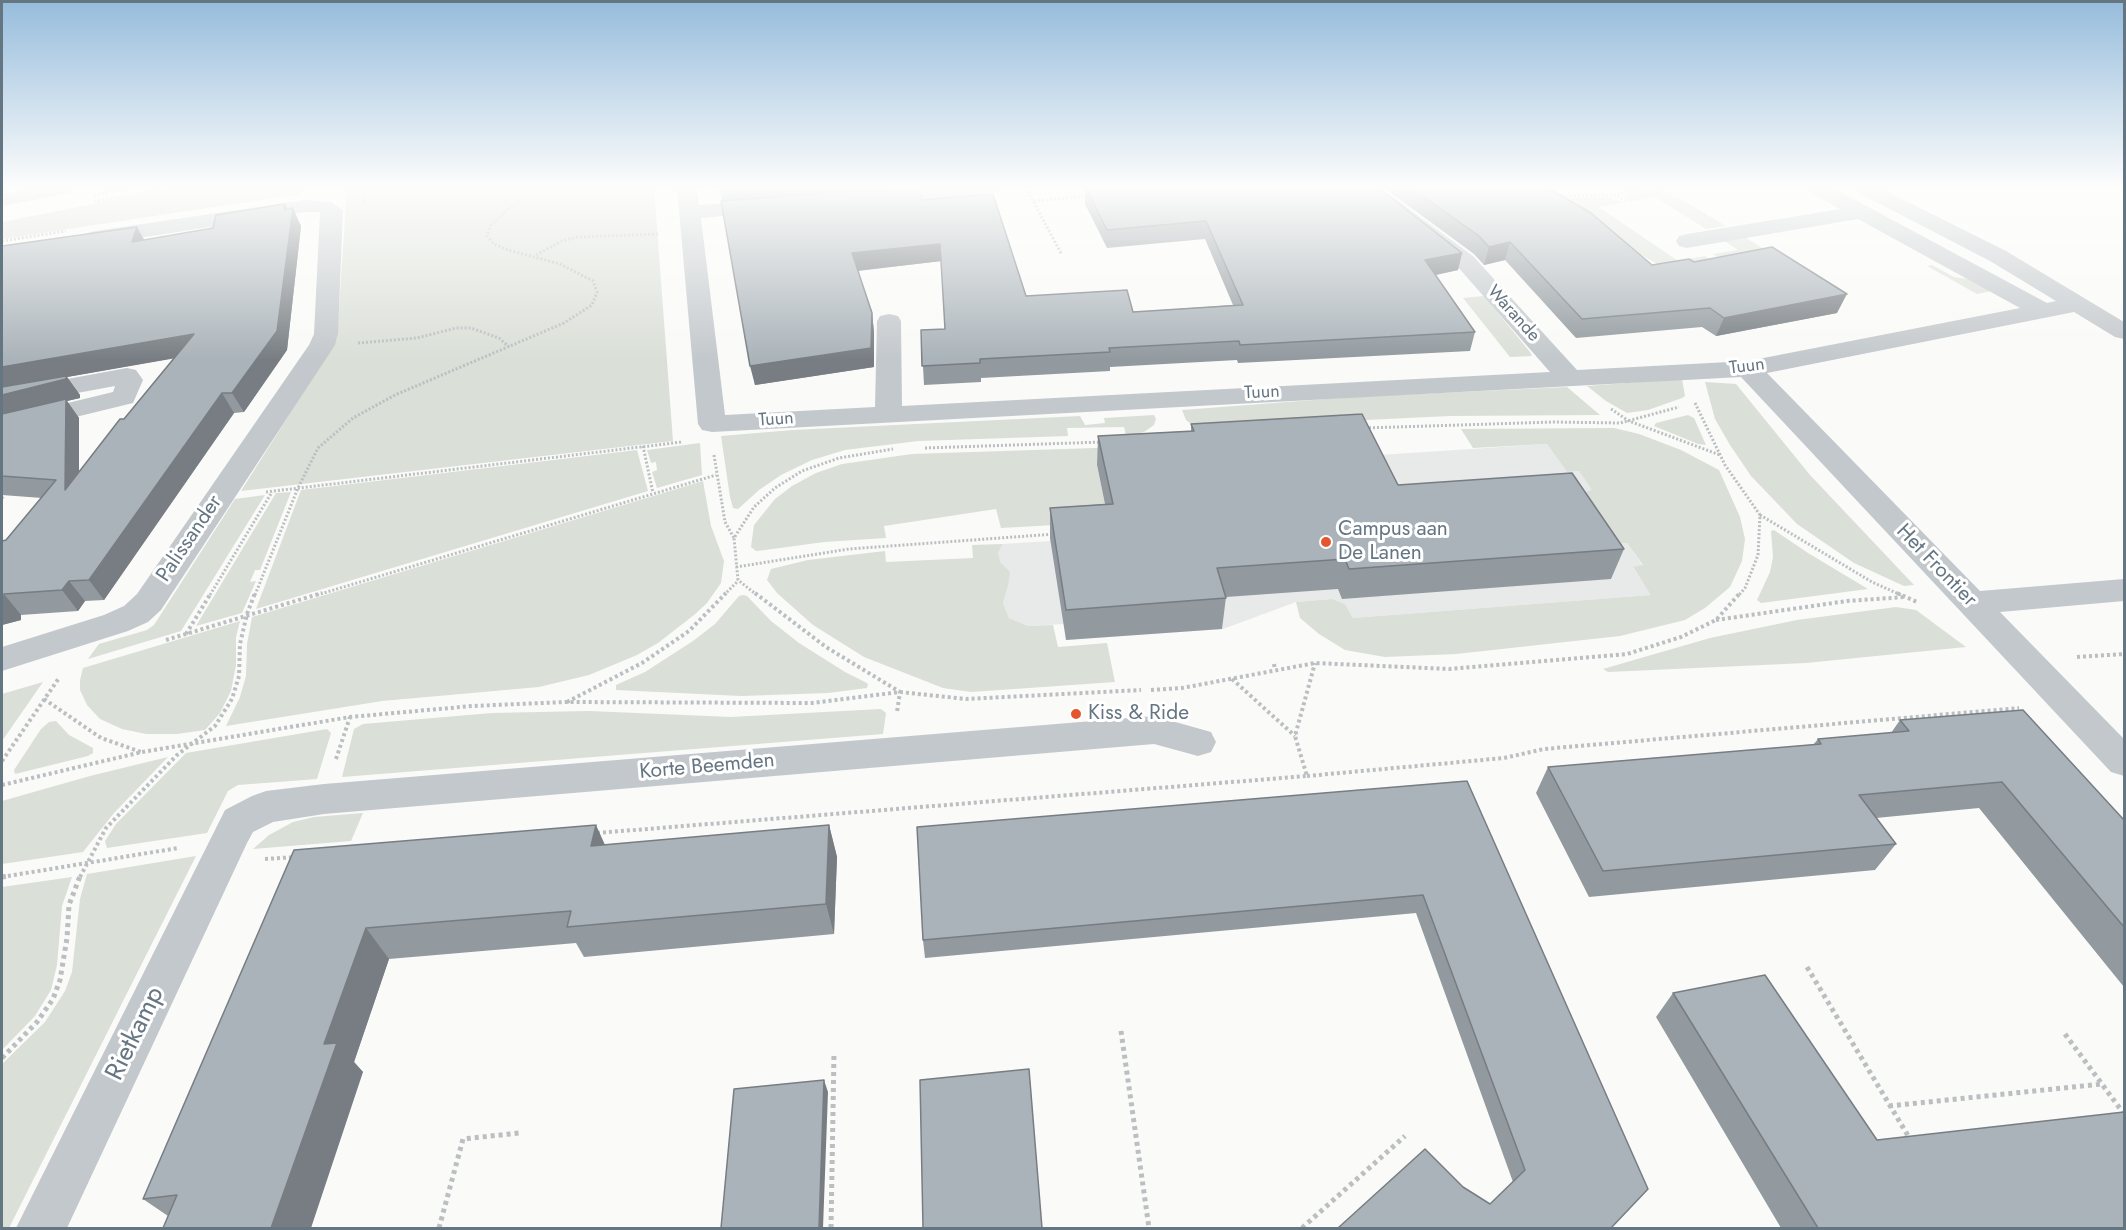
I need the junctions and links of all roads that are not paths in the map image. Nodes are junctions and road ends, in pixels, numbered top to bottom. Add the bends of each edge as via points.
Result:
1 (330, 245) edge
2 (694, 245) edge
3 (1444, 245) edge
4 (1923, 245) edge
5 (1977, 245) edge
6 (2078, 304) junction
7 (2042, 310) junction
8 (889, 321) dead end
9 (2124, 332) edge
10 (1748, 369) junction
11 (1570, 378) junction
12 (2, 399) edge
13 (888, 412) junction
14 (2, 427) edge
15 (2124, 590) edge
16 (1972, 603) junction
17 (2, 660) edge
18 (1198, 742) dead end
19 (2124, 762) edge
20 (224, 851) joint
21 (41, 1228) edge

1 - 17 street, Palissander via 326,334 322,345 149,602 136,614
2 - 13 street, Tuun via 712,432
3 - 11 street, Warande via 1465,261
4 - 7 street
5 - 6 street
6 - 7 street, Tuun
6 - 9 street
7 - 10 street, Tuun
8 - 13 street
10 - 11 street, Tuun
10 - 16 street, Het Frontier
11 - 13 street, Tuun
12 - 14 street via 127,376 130,380 124,397
15 - 16 street
16 - 19 street, Het Frontier
18 - 20 street, Korte Beemden via 1154,730 324,799 266,807 239,821
20 - 21 street, Rietkamp

